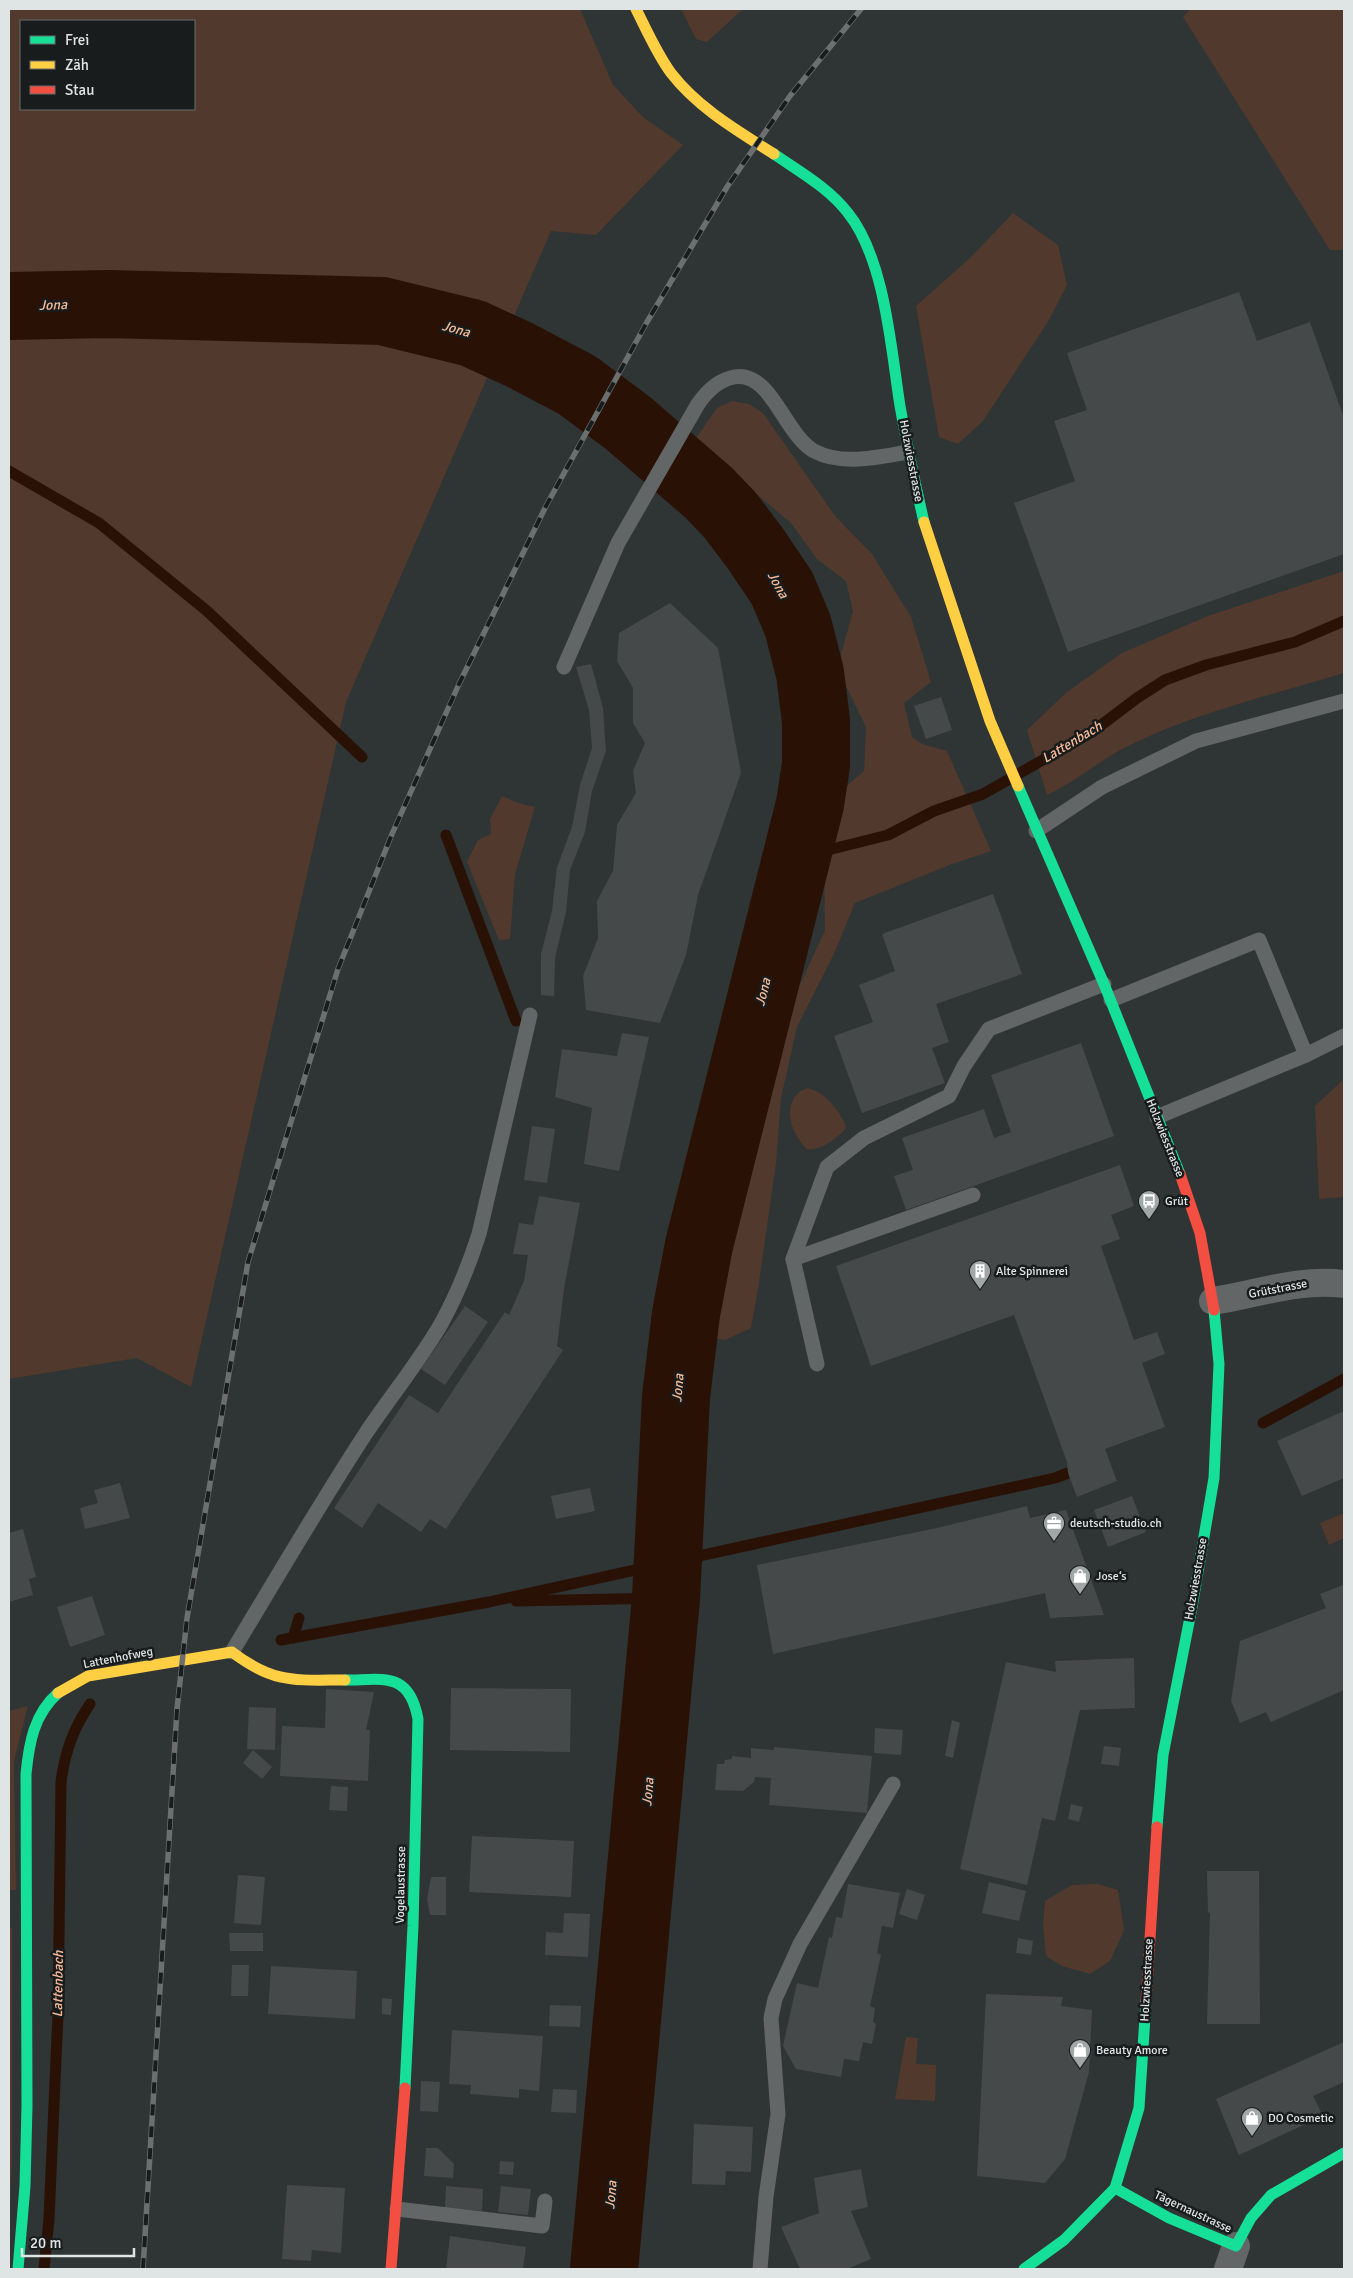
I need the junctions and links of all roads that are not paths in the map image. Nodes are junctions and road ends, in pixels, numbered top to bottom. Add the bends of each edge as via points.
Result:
1 (636, 9) edge
2 (908, 452) junction
3 (564, 667) dead end
4 (1344, 701) edge
5 (1035, 827) junction
6 (1104, 984) junction
7 (1111, 1000) junction
8 (530, 1015) dead end
9 (1344, 1036) edge
10 (1306, 1055) junction
11 (1157, 1117) junction
12 (973, 1195) dead end
13 (793, 1259) junction
14 (1344, 1284) edge
15 (1213, 1301) junction
16 (817, 1364) dead end
17 (232, 1652) junction
18 (893, 1784) dead end
19 (9, 1903) edge
20 (25, 1904) junction
21 (1344, 2153) edge
22 (1115, 2188) junction
23 (545, 2201) dead end
24 (397, 2209) junction
25 (1232, 2258) edge
26 (18, 2269) edge
27 (391, 2269) edge
28 (760, 2269) edge
29 (1024, 2269) edge

1 - 2 street, Holzwiesstrasse via 658,53 690,93 719,118 823,187 850,215 870,252 884,307
2 - 3 lane via 842,459 813,450 793,432 760,384 742,376 728,378 706,393 628,524
2 - 5 street, Holzwiesstrasse via 925,527 990,721
4 - 5 lane via 1196,741 1102,787
5 - 6 street, Holzwiesstrasse
6 - 7 street, Holzwiesstrasse
6 - 13 lane via 989,1029 949,1096 864,1138 827,1167
7 - 10 lane via 1260,940
7 - 11 street, Holzwiesstrasse
8 - 17 lane via 479,1234 455,1297 440,1326 296,1543
9 - 10 lane
10 - 11 lane
11 - 15 street, Holzwiesstrasse via 1200,1233
12 - 13 lane
13 - 16 lane
14 - 15 street, Grütstrasse via 1324,1281 1289,1285
15 - 22 street, Holzwiesstrasse via 1219,1364 1214,1478 1163,1755 1139,2108
17 - 20 street, Lattenhofweg via 88,1676 69,1685 45,1705 36,1723 28,1760
17 - 24 street, Vogelaustrasse via 248,1664 284,1679 393,1680 410,1693 416,1706 414,1915
18 - 28 lane via 800,1944 775,1999 771,2018 778,2114
19 - 20 lane
20 - 26 street, Lattenhofweg via 29,2125
21 - 25 street, Tägernaustrasse via 1271,2195 1251,2218
22 - 25 street, Tägernaustrasse
22 - 29 street via 1064,2240
23 - 24 lane via 542,2226
24 - 27 street, Vogelaustrasse

